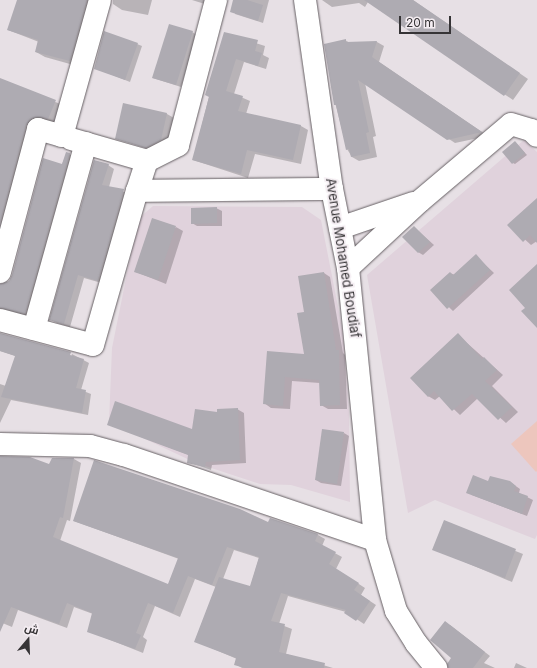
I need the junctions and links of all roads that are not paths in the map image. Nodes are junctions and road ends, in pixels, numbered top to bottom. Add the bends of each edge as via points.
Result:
1 (100, 0) edge
2 (216, 0) edge
3 (305, 0) edge
4 (62, 136) junction
5 (537, 136) edge
6 (86, 143) junction
7 (147, 161) junction
8 (332, 189) junction
9 (137, 191) junction
10 (420, 200) junction
11 (340, 228) junction
12 (348, 268) junction
13 (0, 272) edge
14 (0, 320) edge
15 (34, 330) junction
16 (0, 444) edge
17 (375, 540) junction
18 (436, 668) edge

1 - 4 street
2 - 7 street via 178,145
3 - 8 street, Avenue Mohamed Boudiaf
4 - 6 street
4 - 13 street via 38,129
5 - 10 street via 531,130 511,124
6 - 7 street
6 - 15 street
7 - 9 street
8 - 9 street
8 - 11 street, Avenue Mohamed Boudiaf
9 - 15 street via 93,345
10 - 11 street
10 - 12 street
11 - 12 street, Avenue Mohamed Boudiaf
12 - 17 street, Avenue Mohamed Boudiaf
14 - 15 street
16 - 17 street via 90,446 124,455
17 - 18 street, Avenue Mohamed Boudiaf via 396,611 416,643

